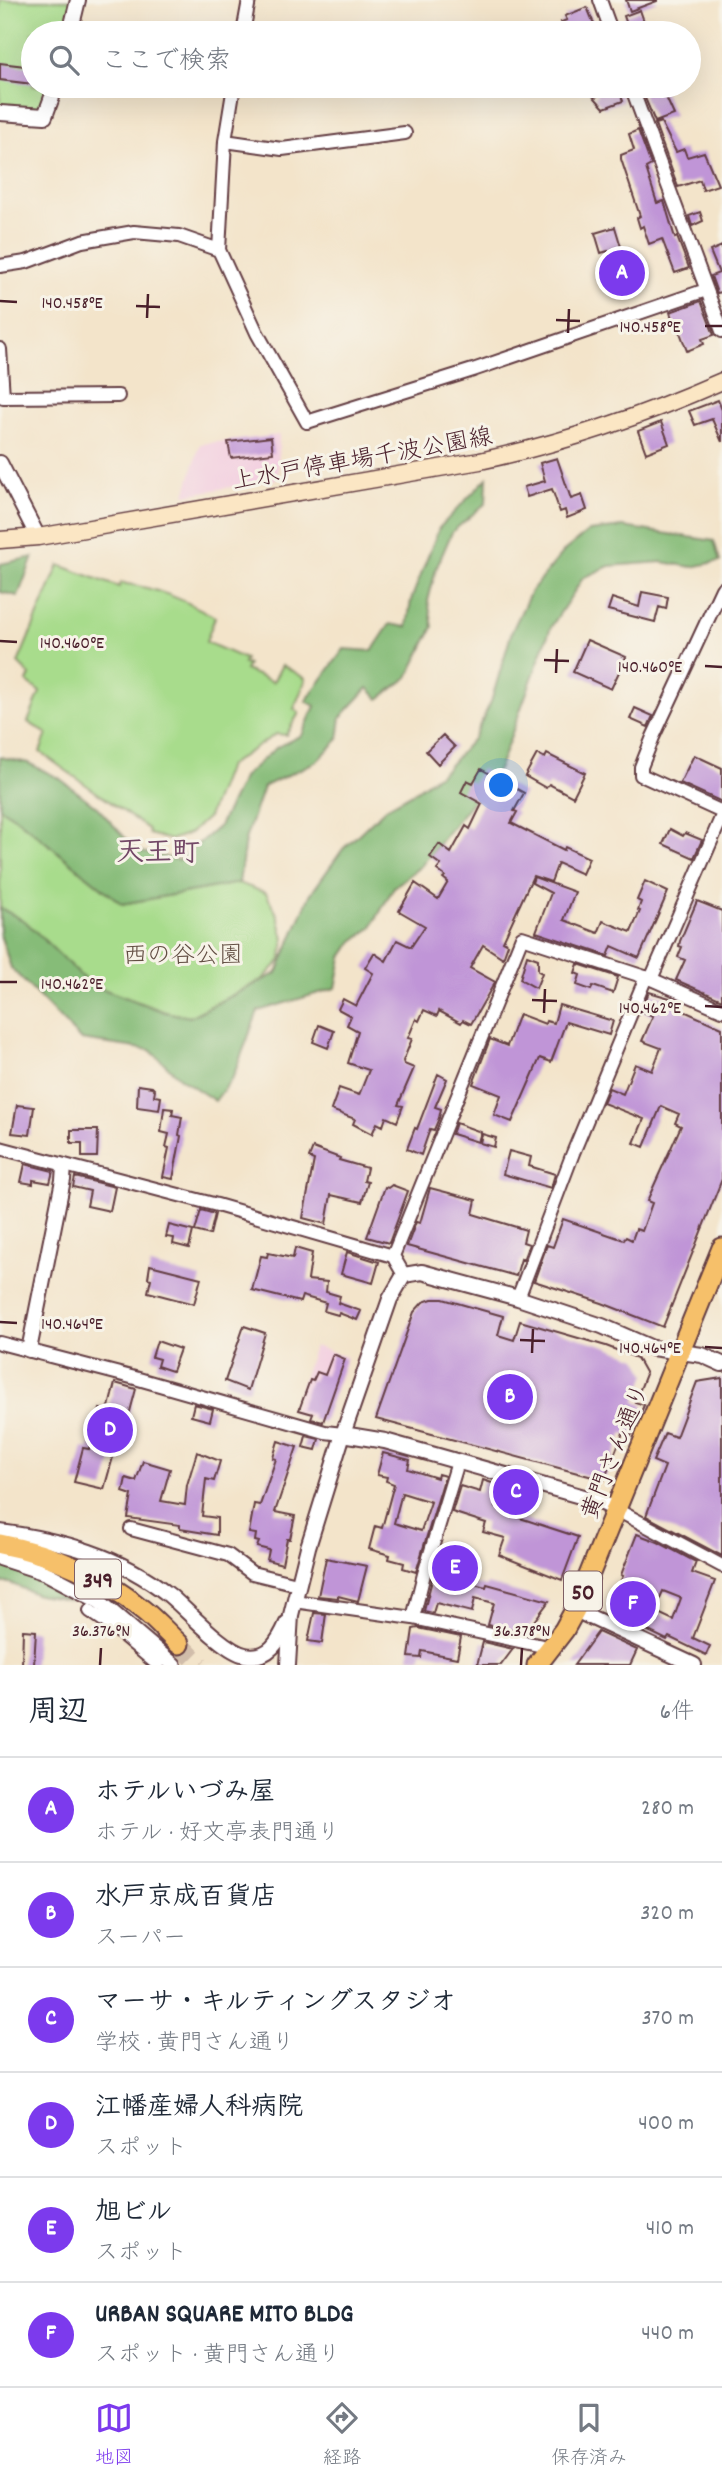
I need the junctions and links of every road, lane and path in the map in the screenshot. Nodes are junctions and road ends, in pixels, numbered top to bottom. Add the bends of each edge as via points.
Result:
1 (78, 0) edge
2 (248, 0) edge
3 (600, 0) edge
4 (73, 21) edge
5 (245, 21) edge
6 (608, 21) edge
7 (52, 98) edge
8 (232, 98) edge
9 (635, 98) edge
10 (0, 113) edge
11 (405, 133) dead end
12 (225, 141) junction
13 (219, 250) junction
14 (0, 267) edge
15 (706, 290) junction
16 (722, 331) edge
17 (0, 349) edge
18 (722, 381) edge
19 (118, 396) dead end
20 (0, 463) edge
21 (38, 537) junction
22 (0, 540) edge
23 (722, 589) edge
24 (722, 814) edge
25 (648, 978) junction
26 (722, 1010) edge
27 (0, 1148) edge
28 (64, 1166) junction
29 (722, 1248) edge
30 (393, 1256) junction
31 (404, 1275) junction
32 (518, 1298) junction
33 (0, 1343) edge
34 (29, 1350) junction
35 (678, 1352) junction
36 (722, 1364) edge
37 (343, 1434) junction
38 (458, 1462) junction
39 (617, 1510) junction
40 (131, 1530) dead end
41 (0, 1532) edge
42 (0, 1544) edge
43 (0, 1558) edge
44 (722, 1566) edge
45 (297, 1584) junction
46 (292, 1608) junction
47 (575, 1610) junction
48 (90, 1611) dead end
49 (414, 1618) junction
50 (223, 1642) junction
51 (178, 1644) tunnel mouth
52 (552, 1648) junction
53 (158, 1665) edge
54 (174, 1665) edge
55 (236, 1665) edge
56 (288, 1665) edge
57 (537, 1665) edge
58 (694, 1665) edge

1 - 4 street
2 - 5 street
3 - 6 street
7 - 10 street via 45,116
8 - 12 street
9 - 15 street
11 - 12 street via 282,149
12 - 13 street
13 - 14 street via 179,236 134,232
13 - 15 street via 257,333 307,422
15 - 16 street
17 - 19 street via 2,397
18 - 21 main road, 上水戸停車場千波公園線 via 607,428 513,454
20 - 21 street
21 - 22 main road, 上水戸停車場千波公園線
23 - 24 street via 653,737 641,775
24 - 25 street
25 - 26 street
25 - 30 street via 522,937
25 - 32 street via 573,1153
27 - 28 street
28 - 30 street
28 - 34 street
29 - 35 highway, 黄門さん通り / 50
30 - 31 street
31 - 32 street via 422,1272
31 - 37 street via 390,1299
32 - 35 street via 652,1348
33 - 34 street
34 - 37 street
35 - 36 street
35 - 39 highway, 黄門さん通り / 50
37 - 38 street
37 - 45 street
38 - 39 street
38 - 49 street
39 - 44 street
39 - 47 highway, 黄門さん通り / 50
40 - 45 street via 228,1555 252,1573
41 - 50 street via 50,1540 101,1556 167,1594
42 - 51 highway, 349 via 50,1556 101,1580 144,1610
43 - 54 street via 46,1573 99,1601
45 - 46 street
46 - 49 street
46 - 50 street via 278,1643 261,1654 239,1653
46 - 56 street
47 - 52 highway, 黄門さん通り / 50
47 - 58 street
48 - 53 street
49 - 52 street
50 - 55 street
52 - 57 highway, 黄門さん通り / 50

